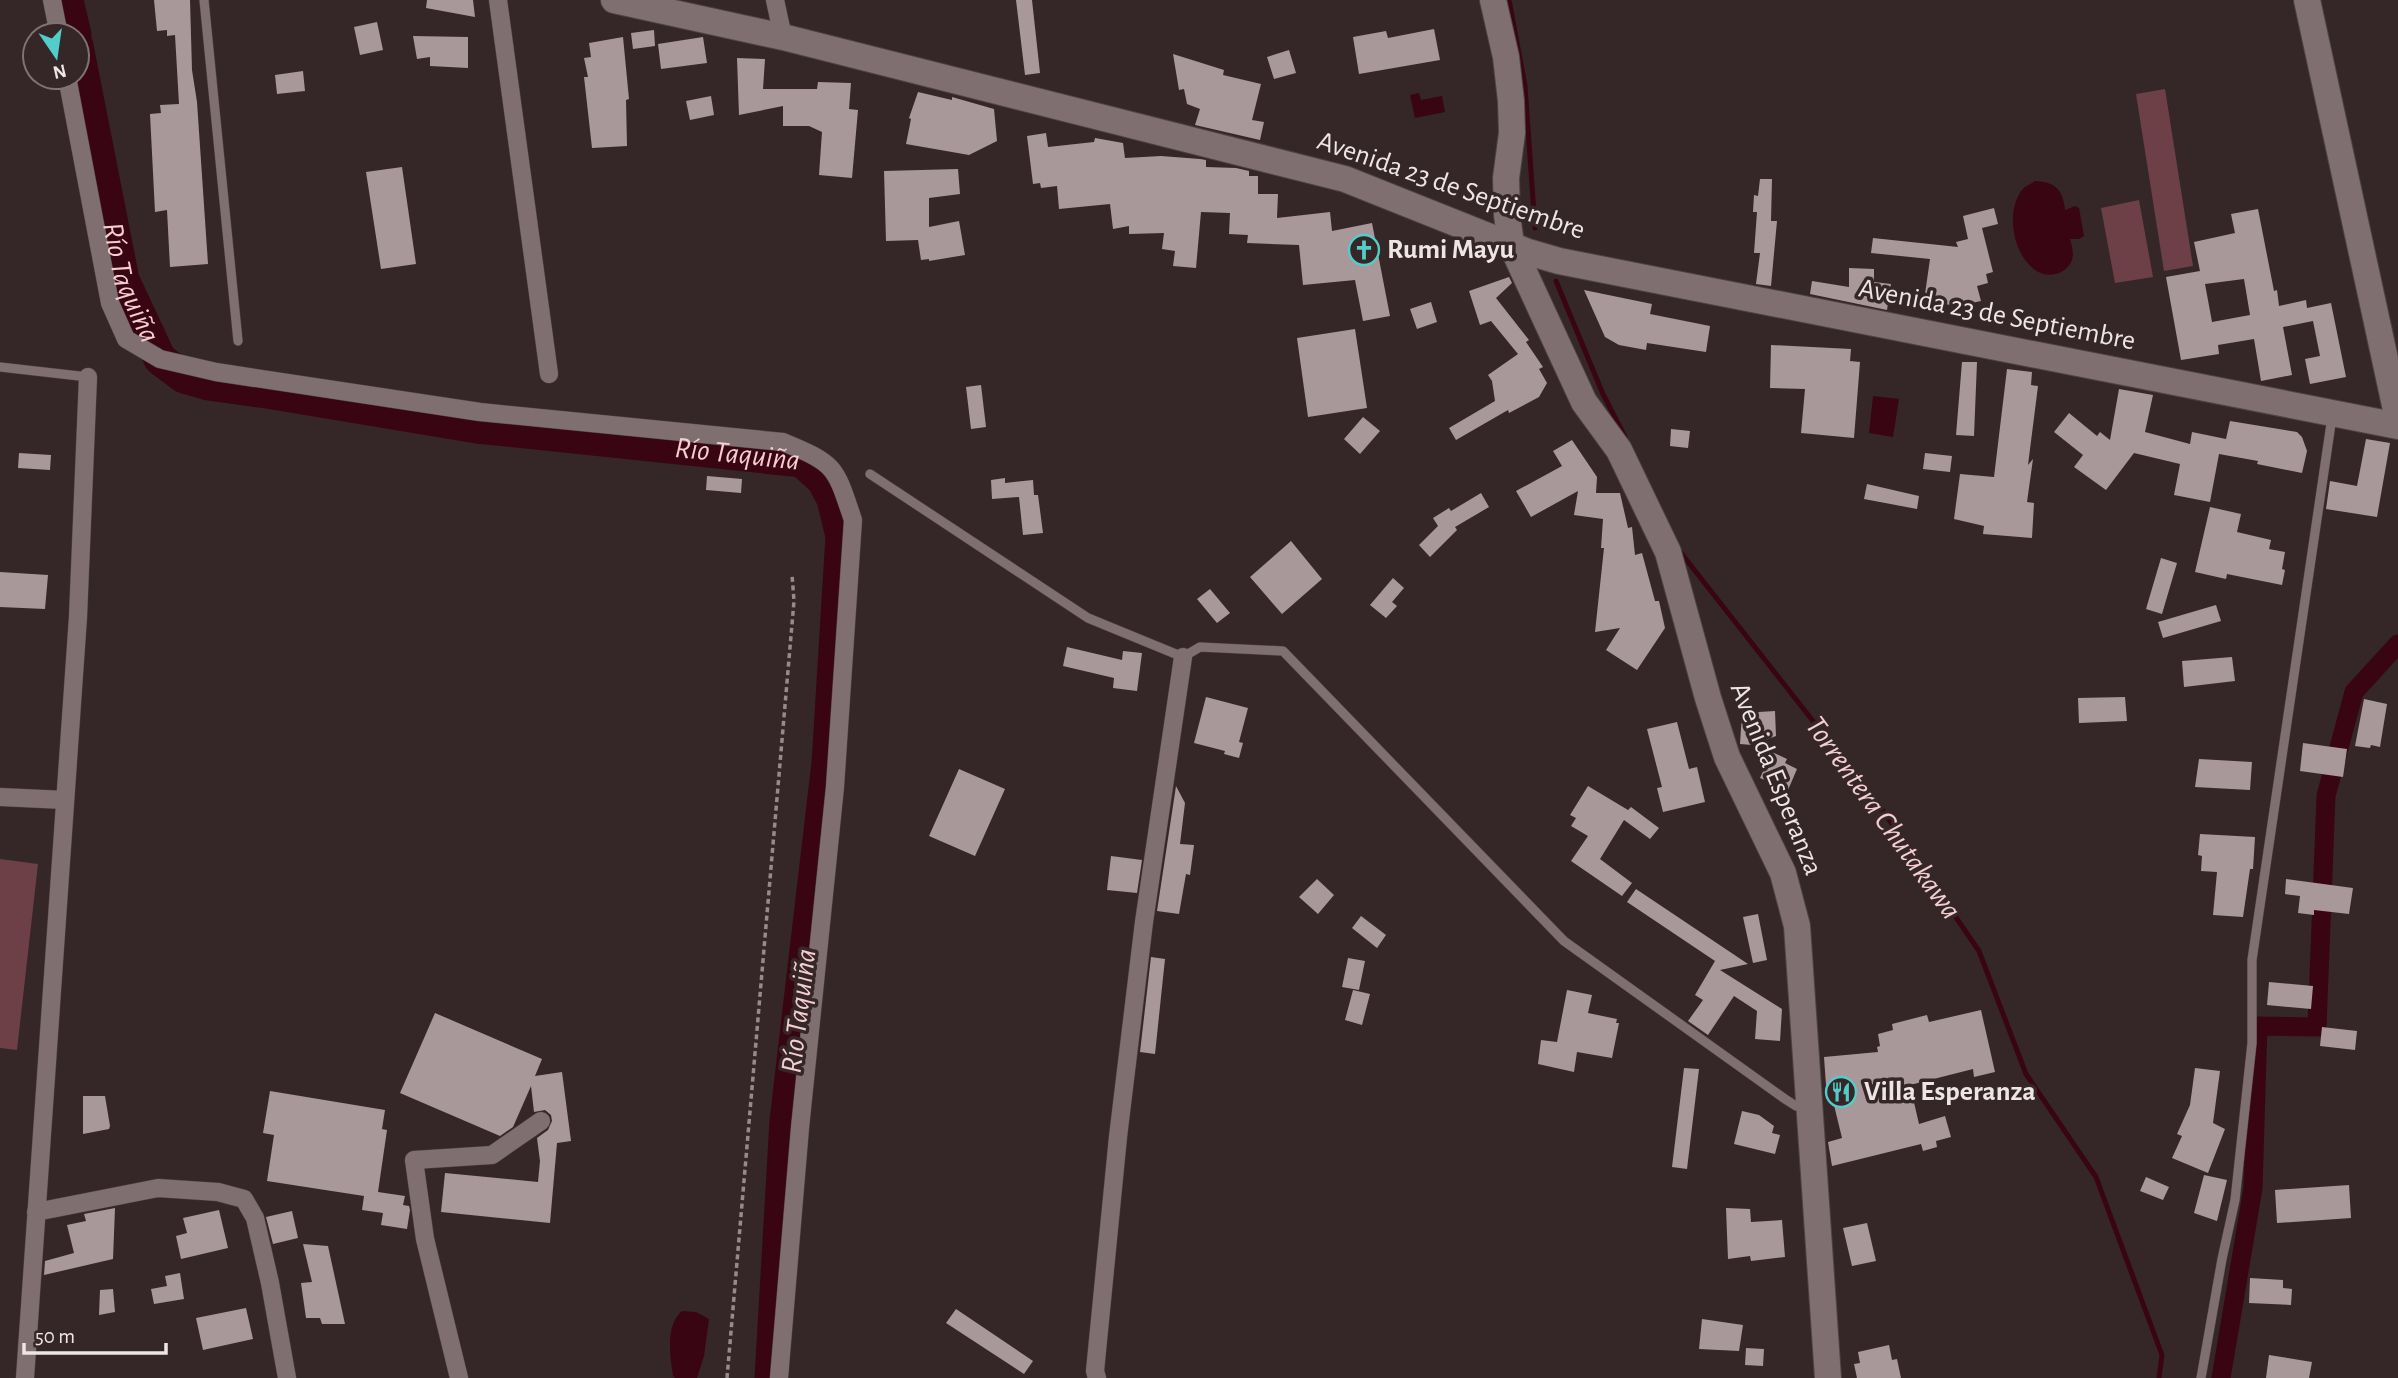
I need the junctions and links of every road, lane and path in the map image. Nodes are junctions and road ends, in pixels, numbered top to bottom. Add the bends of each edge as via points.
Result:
1 (52, 0) edge
2 (204, 0) edge
3 (498, 0) edge
4 (614, 0) edge
5 (775, 0) edge
6 (1493, 0) edge
7 (2307, 0) edge
8 (56, 21) edge
9 (783, 37) junction
10 (70, 91) edge
11 (1520, 248) junction
12 (238, 341) dead end
13 (0, 367) edge
14 (549, 374) dead end
15 (88, 377) joint
16 (2333, 414) junction
17 (2398, 419) edge
18 (2398, 426) edge
19 (870, 474) dead end
20 (792, 575) dead end
21 (1183, 657) junction
22 (0, 797) edge
23 (65, 800) junction
24 (1809, 1107) junction
25 (541, 1121) dead end
26 (36, 1212) junction
27 (25, 1378) edge
28 (287, 1378) edge
29 (459, 1378) edge
30 (727, 1378) edge
31 (779, 1378) edge
32 (1097, 1378) edge
33 (1828, 1378) edge
34 (2202, 1378) edge

1 - 8 street
2 - 12 lane
3 - 14 street
4 - 9 main road, Avenida 23 de Septiembre
5 - 9 street
6 - 11 main road, Avenida Esperanza via 1511,101 1507,215
7 - 17 main road
9 - 11 main road, Avenida 23 de Septiembre via 1345,179
10 - 31 street via 110,303 126,339 160,359 216,372 480,412 783,442 818,457 839,479 853,520 835,787
11 - 16 main road, Avenida 23 de Septiembre via 1559,261
11 - 24 main road, Avenida Esperanza via 1584,402 1619,450 1668,552 1727,757 1783,873 1797,926
13 - 15 lane
15 - 23 street
16 - 18 main road, Avenida 23 de Septiembre
16 - 34 lane via 2252,960 2252,1042 2235,1199
19 - 21 lane via 1088,618
20 - 30 path via 794,600
21 - 24 lane via 1200,647 1283,651 1564,941 1785,1099
21 - 32 street via 1121,1110
22 - 23 street
23 - 26 street
24 - 33 main road, Avenida Esperanza
25 - 29 street via 492,1155 414,1160 425,1239
26 - 27 street
26 - 28 street via 158,1188 218,1192 244,1199 256,1218

